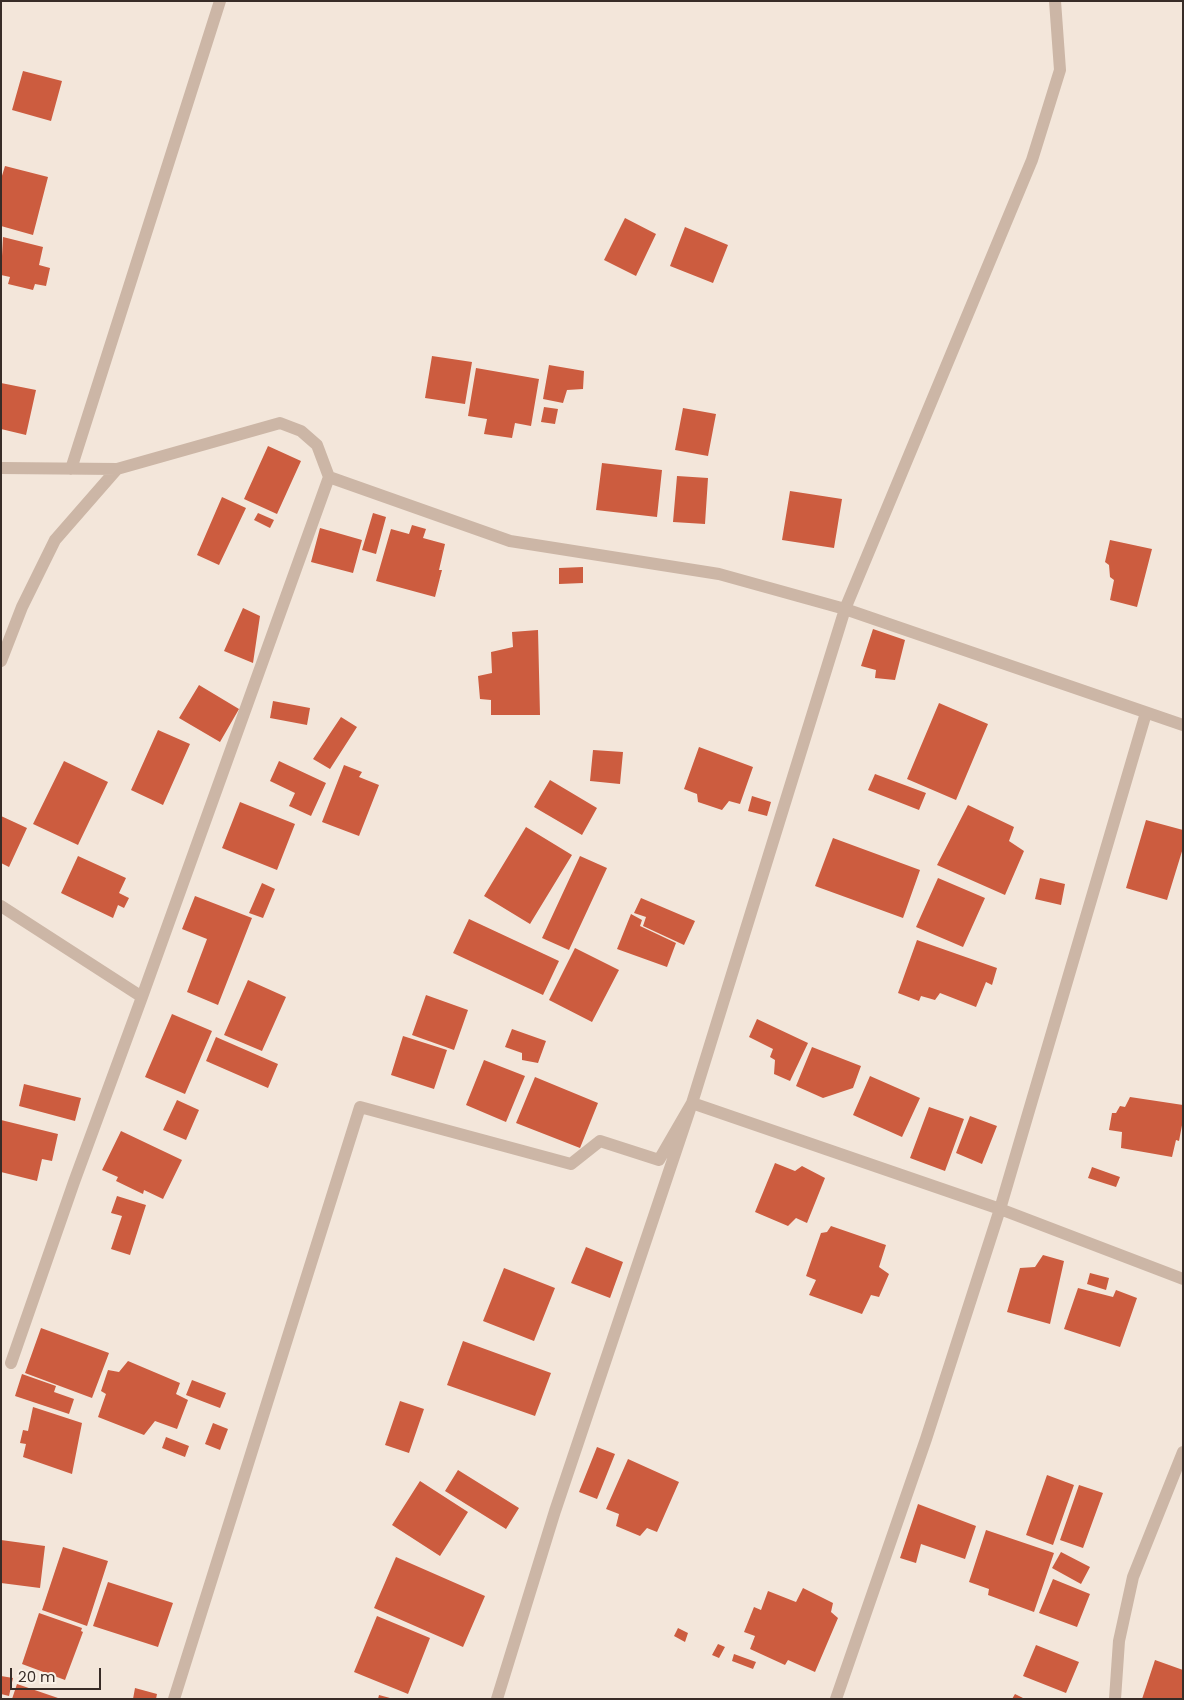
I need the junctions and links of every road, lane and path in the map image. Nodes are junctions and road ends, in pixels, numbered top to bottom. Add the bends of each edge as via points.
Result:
1 (220, 1) edge
2 (1056, 1) edge
3 (1, 468) edge
4 (71, 469) junction
5 (117, 469) junction
6 (329, 477) junction
7 (845, 609) junction
8 (1, 661) edge
9 (1146, 713) junction
10 (1183, 725) edge
11 (1, 906) edge
12 (142, 997) junction
13 (692, 1103) junction
14 (1000, 1209) junction
15 (1183, 1279) edge
16 (11, 1363) dead end
17 (1183, 1452) edge
18 (174, 1699) edge
19 (497, 1699) edge
20 (836, 1699) edge
21 (1116, 1699) edge

1 - 4 street
2 - 7 street via 1060,70 1032,160
3 - 4 street
4 - 5 street
5 - 6 street via 280,423 301,430 317,445
5 - 8 street via 55,540 22,607
6 - 7 street via 510,541 719,574
6 - 12 street
7 - 9 street
7 - 13 street
9 - 10 street
9 - 14 street
11 - 12 street
12 - 16 street
13 - 14 street
13 - 18 street via 659,1160 600,1141 571,1164 360,1107
13 - 19 street via 555,1511
14 - 15 street
14 - 20 street via 926,1439
17 - 21 street via 1133,1576 1119,1641

